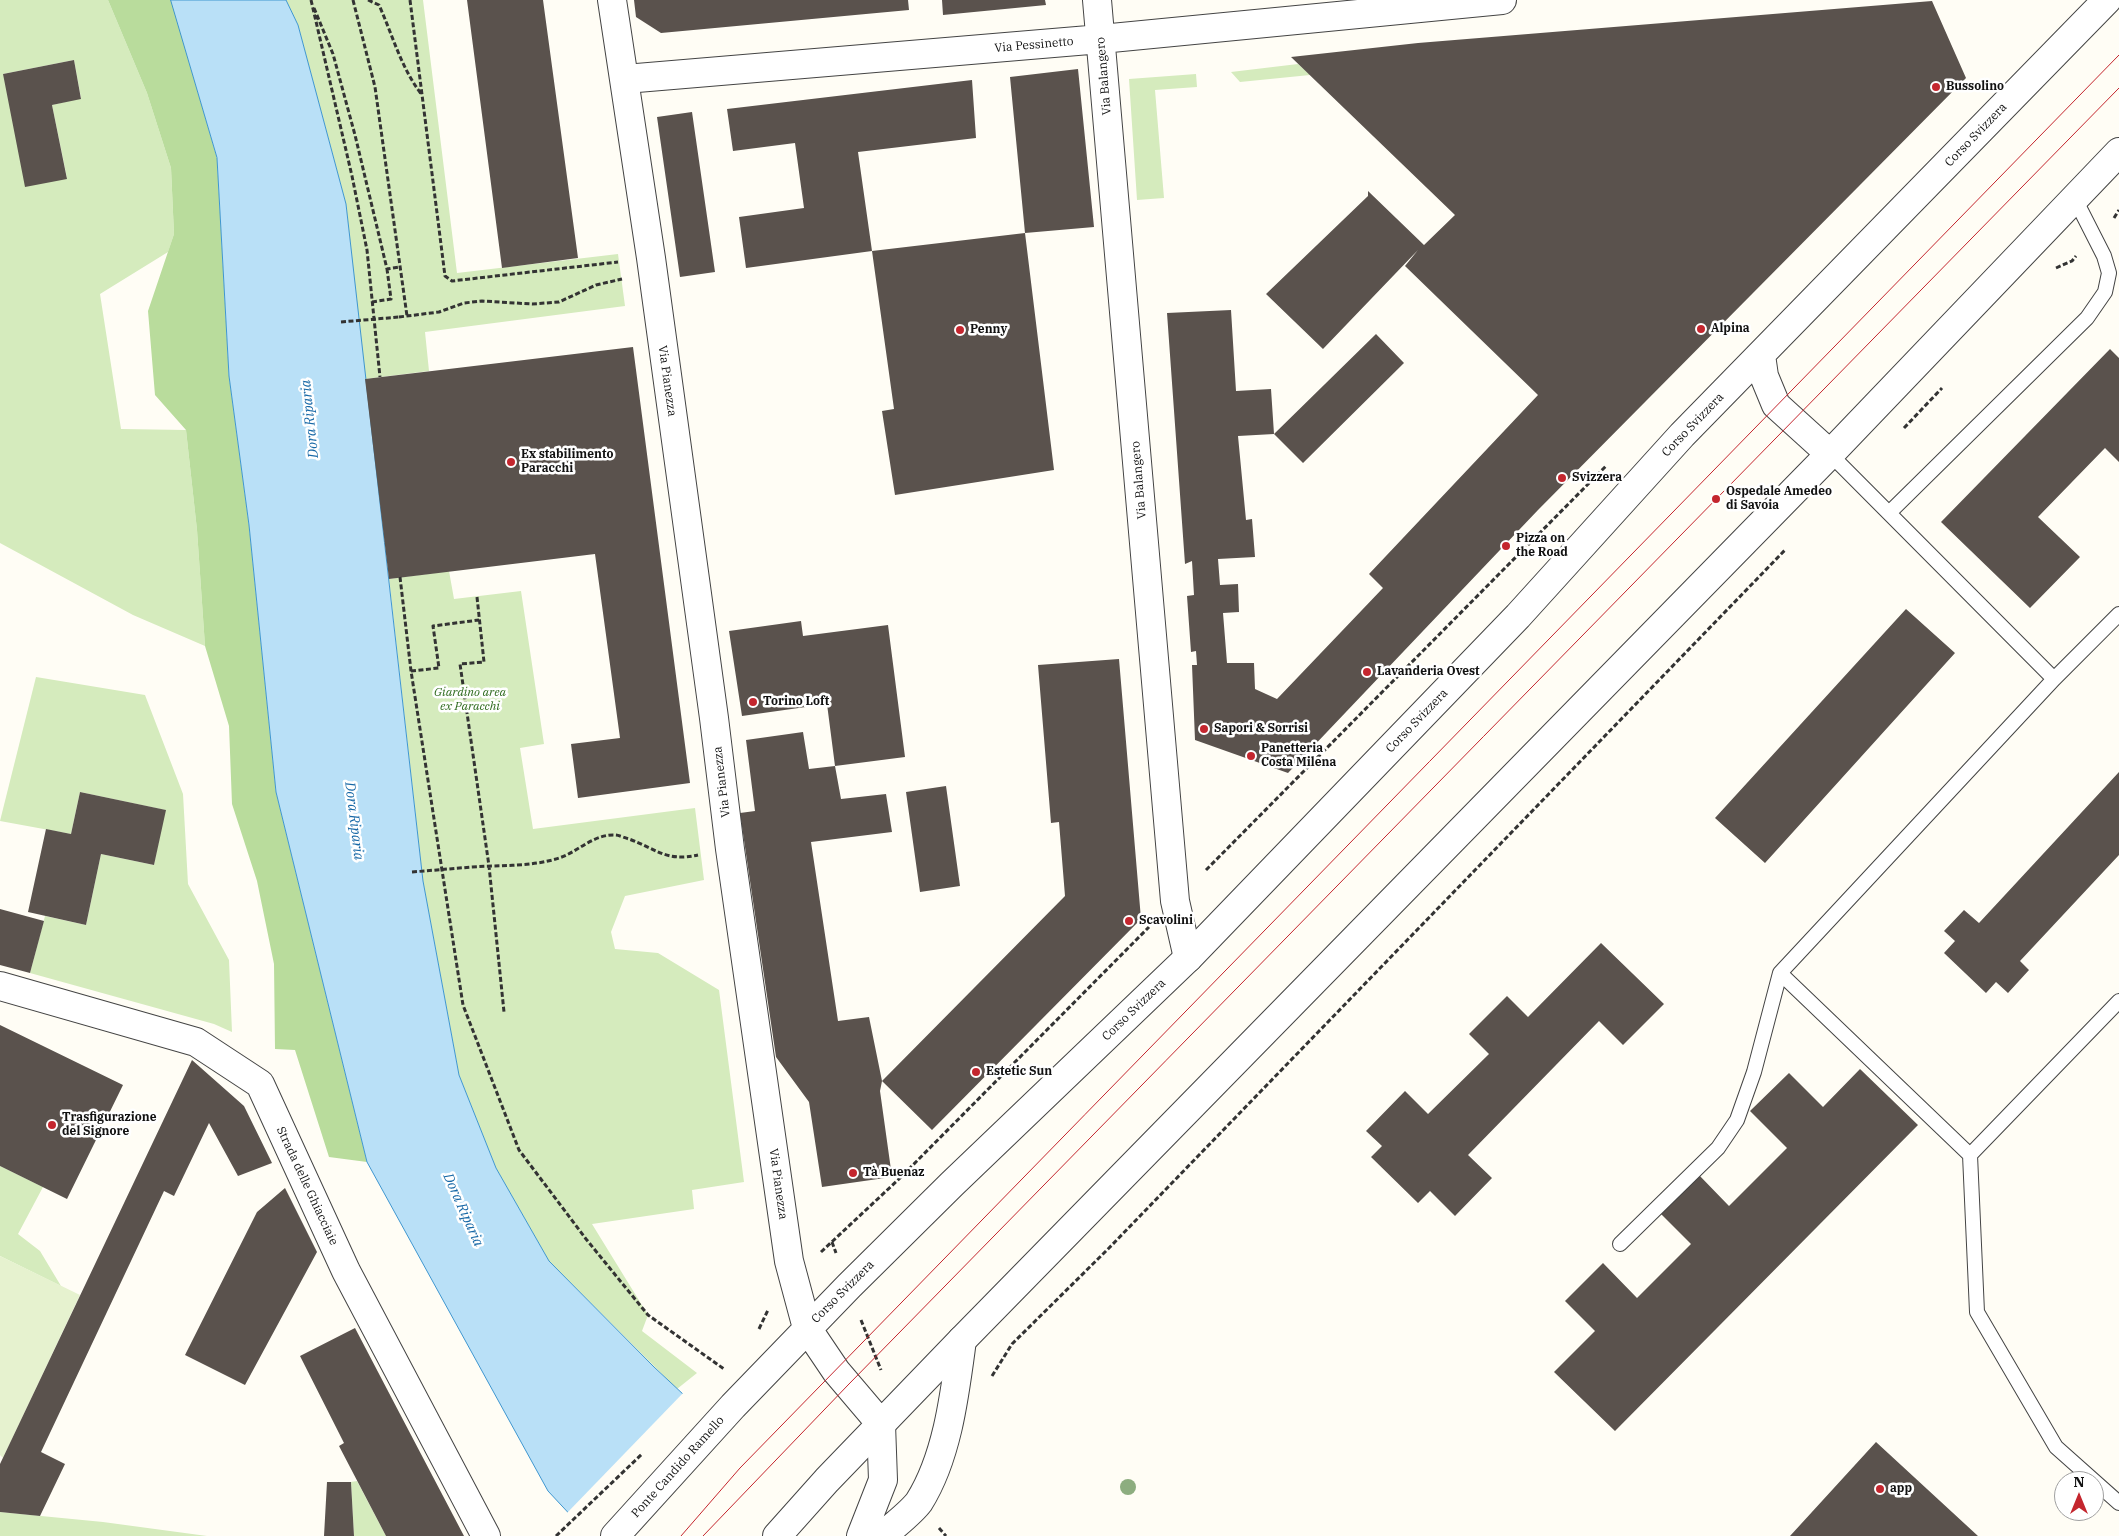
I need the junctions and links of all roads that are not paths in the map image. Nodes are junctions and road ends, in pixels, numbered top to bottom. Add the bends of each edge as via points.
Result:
1 (612, 0) edge
2 (1097, 0) edge
3 (1502, 0) edge
4 (2107, 0) edge
5 (1101, 39) junction
6 (625, 79) junction
7 (2119, 152) edge
8 (2074, 197) junction
9 (1761, 355) junction
10 (1830, 454) junction
11 (1889, 513) junction
12 (2119, 614) edge
13 (2054, 679) junction
14 (1188, 958) junction
15 (1780, 973) junction
16 (0, 986) edge
17 (2119, 1001) edge
18 (1970, 1155) junction
19 (1620, 1244) dead end
20 (807, 1328) junction
21 (962, 1340) junction
22 (733, 1406) joint
23 (888, 1417) junction
24 (2119, 1503) edge
25 (619, 1533) edge
26 (869, 1535) edge
27 (486, 1536) edge
28 (777, 1536) edge

1 - 6 street, Via Pianezza
2 - 5 street, Via Balangero
3 - 5 street, Via Pessinetto
4 - 9 street, Corso Svizzera
5 - 6 street, Via Pessinetto
5 - 14 street, Via Balangero via 1174,901
6 - 20 street, Via Pianezza via 789,1261
7 - 8 street
8 - 10 street
8 - 11 lane via 2110,273 2105,292 2087,318
9 - 10 street via 1764,376 1776,405
9 - 14 street, Corso Svizzera via 1682,435 1518,616
10 - 11 lane
10 - 21 street
11 - 13 lane
12 - 13 lane
13 - 15 lane
14 - 20 street, Corso Svizzera
15 - 18 lane
15 - 19 lane via 1754,1072 1737,1120 1718,1148
16 - 27 street, Strada delle Ghiacciaie via 196,1042 260,1084 346,1271
17 - 18 lane
18 - 24 lane via 1977,1312 2056,1447
20 - 22 street, Corso Svizzera
20 - 23 street, Via Pianezza via 836,1371
21 - 23 street
21 - 26 street via 939,1460 918,1503
22 - 25 street, Ponte Candido Ramello
23 - 26 street via 883,1480
23 - 28 street

